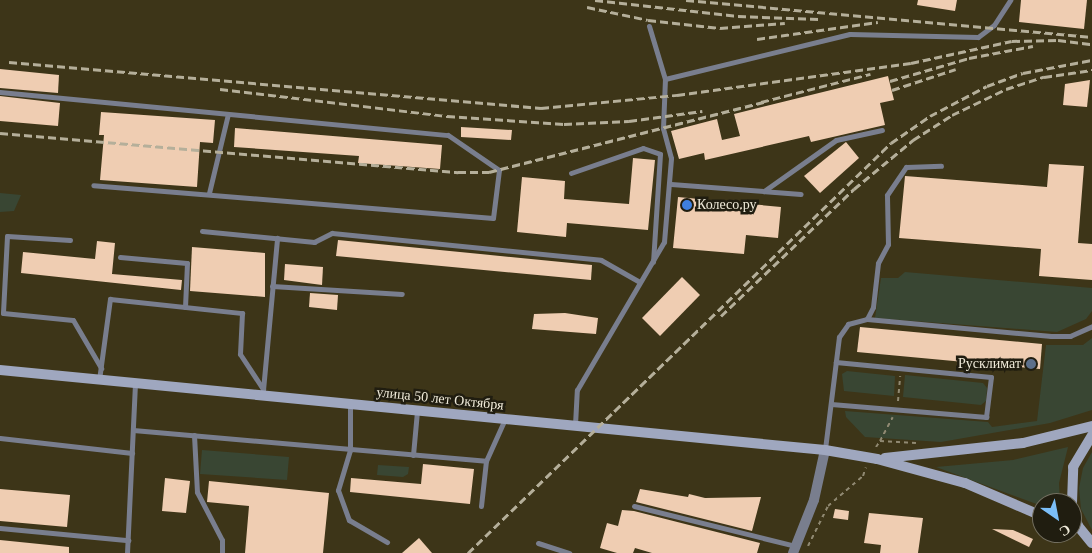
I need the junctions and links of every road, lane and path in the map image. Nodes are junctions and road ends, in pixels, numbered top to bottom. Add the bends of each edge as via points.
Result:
1 (1010, 0) edge
2 (649, 26) dead end
3 (665, 80) junction
4 (0, 92) edge
5 (228, 114) junction
6 (882, 130) dead end
7 (941, 166) dead end
8 (571, 174) dead end
9 (671, 184) junction
10 (93, 185) dead end
11 (764, 191) junction
12 (209, 193) junction
13 (801, 194) dead end
14 (202, 231) dead end
15 (277, 238) junction
16 (70, 240) dead end
17 (120, 256) dead end
18 (653, 266) junction
19 (638, 281) junction
20 (272, 286) junction
21 (402, 294) dead end
22 (185, 307) junction
23 (866, 319) junction
24 (1092, 326) edge
25 (836, 362) junction
26 (101, 368) junction
27 (0, 370) edge
28 (99, 380) junction
29 (135, 384) junction
30 (263, 392) junction
31 (350, 404) junction
32 (831, 404) junction
33 (417, 411) junction
34 (505, 419) junction
35 (575, 425) junction
36 (1092, 426) edge
37 (133, 430) junction
38 (194, 435) junction
39 (1092, 436) edge
40 (0, 438) edge
41 (350, 450) junction
42 (825, 450) junction
43 (132, 453) junction
44 (413, 455) junction
45 (877, 459) junction
46 (486, 461) junction
47 (1072, 493) edge
48 (481, 506) dead end
49 (634, 506) dead end
50 (1032, 512) edge
51 (1082, 526) edge
52 (0, 528) edge
53 (128, 540) junction
54 (387, 542) dead end
55 (1089, 542) edge
56 (538, 543) dead end
57 (795, 550) edge
58 (127, 553) edge
59 (222, 553) edge
60 (569, 553) edge

1 - 3 lane via 994,25 978,37 850,34
2 - 3 lane
3 - 9 lane via 662,117 671,158
4 - 5 lane
5 - 12 lane
5 - 12 lane via 448,135 499,170 493,218
6 - 11 lane via 836,140
7 - 23 lane via 906,167 887,195 888,244 878,263 875,291
8 - 18 lane via 643,148 660,154
9 - 11 lane
9 - 18 lane via 664,242
10 - 12 lane
11 - 13 lane
14 - 15 lane
15 - 19 lane via 314,242 332,233 601,260
15 - 20 lane
16 - 26 lane via 7,236 3,313 72,320
17 - 22 lane via 187,263
18 - 19 lane
19 - 35 lane via 577,390
20 - 21 lane
20 - 30 lane
22 - 26 lane via 110,299
22 - 30 lane via 242,313 240,354
23 - 24 lane via 1051,336 1070,336
23 - 25 lane via 848,324 839,337
25 - 32 lane
25 - 32 lane via 991,376 986,417
26 - 28 lane
27 - 28 main road, улица 50 лет Октября
28 - 29 main road, улица 50 лет Октября
29 - 30 main road, улица 50 лет Октября
29 - 37 lane
30 - 31 main road, улица 50 лет Октября
31 - 33 main road, улица 50 лет Октября
31 - 41 lane
32 - 42 lane
33 - 34 main road, улица 50 лет Октября
33 - 44 lane
34 - 35 main road, улица 50 лет Октября
34 - 46 lane
35 - 42 main road, улица 50 лет Октября
36 - 45 main road via 1023,443
37 - 38 lane
37 - 43 lane
38 - 41 lane
38 - 59 lane via 197,492 222,540
39 - 47 main road via 1073,467
40 - 43 lane
41 - 44 lane
41 - 54 lane via 338,490 349,520
42 - 45 main road, улица 50 лет Октября
42 - 57 street via 814,500
43 - 53 lane
44 - 46 lane
45 - 50 main road via 965,484
46 - 48 lane
49 - 57 lane
51 - 55 main road
52 - 53 lane
53 - 58 lane
56 - 60 lane

